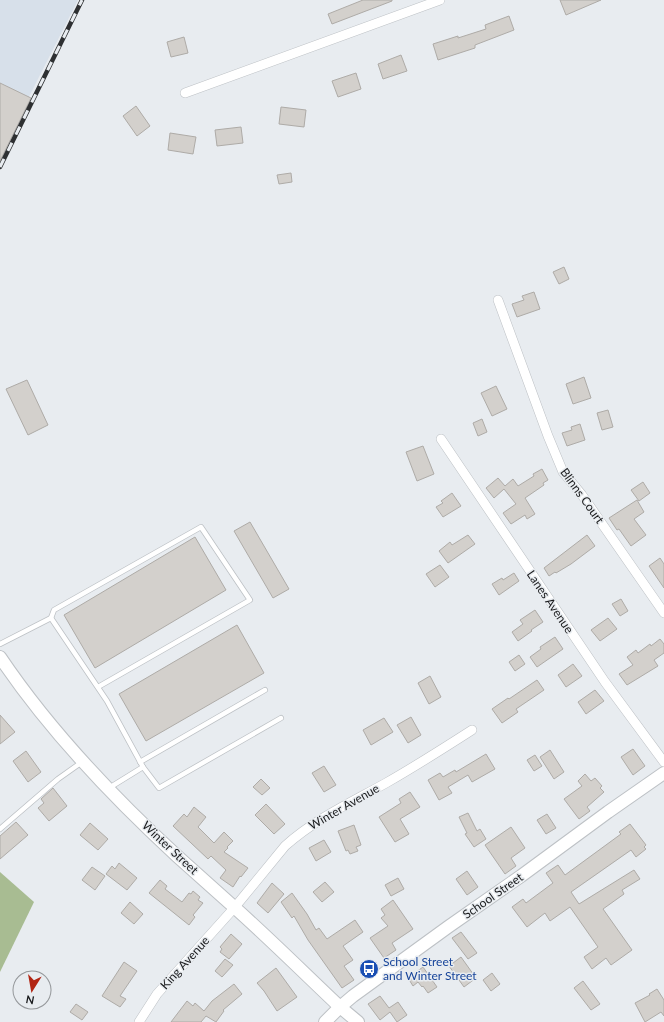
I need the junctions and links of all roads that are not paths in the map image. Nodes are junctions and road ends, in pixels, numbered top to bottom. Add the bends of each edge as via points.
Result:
1 (440, 0) edge
2 (185, 93) dead end
3 (498, 300) dead end
4 (441, 439) dead end
5 (664, 612) edge
6 (51, 618) junction
7 (0, 644) edge
8 (0, 657) edge
9 (98, 687) junction
10 (265, 690) dead end
11 (281, 718) dead end
12 (472, 730) dead end
13 (84, 761) junction
14 (664, 762) edge
15 (141, 764) junction
16 (664, 773) edge
17 (109, 788) junction
18 (0, 829) edge
19 (235, 907) junction
20 (340, 1007) junction
21 (139, 1022) edge
22 (325, 1022) edge
23 (358, 1022) edge

1 - 2 street
3 - 5 street, Blinns Court via 563,472
4 - 14 street, Lanes Avenue via 605,682
6 - 7 lane
6 - 9 lane
6 - 9 lane via 54,610 201,527 250,600
8 - 13 street, Winter Street via 46,718
9 - 15 lane
10 - 15 lane
11 - 15 lane via 159,788
12 - 19 street, Winter Avenue via 299,834 285,846
13 - 17 street, Winter Street
13 - 18 lane via 58,779
15 - 17 lane
16 - 20 street, School Street
17 - 19 street, Winter Street via 177,856
19 - 20 street, Winter Street
19 - 21 street, King Avenue via 157,994
20 - 22 street, School Street
20 - 23 street, Winter Street

